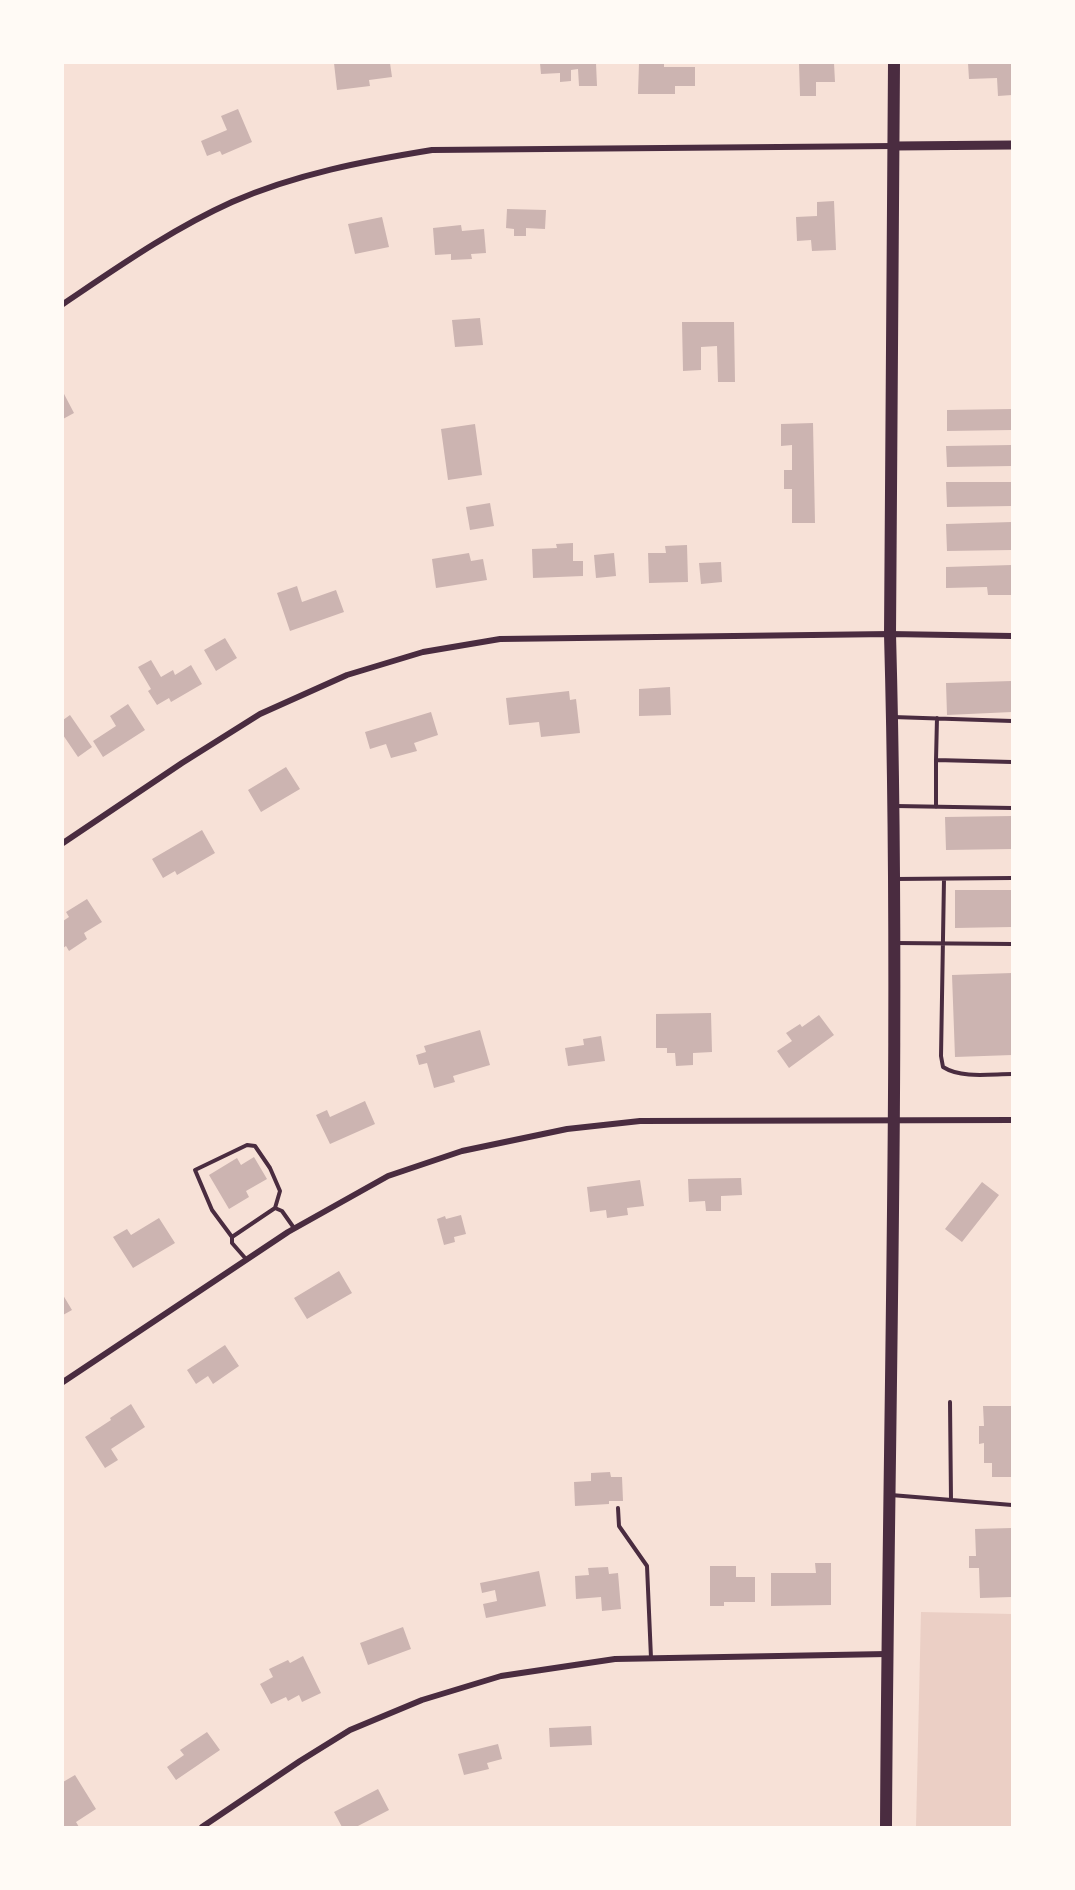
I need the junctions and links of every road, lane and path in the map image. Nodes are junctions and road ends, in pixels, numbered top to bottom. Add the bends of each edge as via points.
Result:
1 (894, 63) edge
2 (1012, 145) edge
3 (895, 146) junction
4 (63, 304) edge
5 (890, 634) junction
6 (1012, 636) edge
7 (892, 717) junction
8 (937, 718) junction
9 (1012, 721) edge
10 (936, 760) junction
11 (1012, 762) edge
12 (893, 806) junction
13 (936, 807) junction
14 (1012, 808) edge
15 (63, 843) edge
16 (1012, 878) edge
17 (893, 879) junction
18 (944, 879) junction
19 (893, 943) junction
20 (943, 943) junction
21 (1012, 944) edge
22 (1012, 1074) edge
23 (894, 1120) junction
24 (1012, 1120) edge
25 (275, 1208) junction
26 (294, 1229) junction
27 (232, 1237) junction
28 (246, 1259) junction
29 (63, 1382) edge
30 (950, 1402) dead end
31 (890, 1495) junction
32 (951, 1500) junction
33 (1012, 1505) edge
34 (618, 1508) dead end
35 (887, 1654) junction
36 (651, 1658) junction
37 (202, 1827) edge
38 (886, 1827) edge

1 - 3 main road
2 - 3 street
3 - 4 street via 432,150 360,162 233,201 179,228
3 - 5 main road
5 - 6 street
5 - 7 main road
5 - 15 street via 500,639 423,652 347,675 260,714
7 - 8 lane
7 - 12 main road
8 - 9 lane
8 - 10 lane
10 - 11 lane
10 - 13 lane
12 - 13 lane
12 - 17 main road
13 - 14 lane
16 - 18 lane
17 - 18 lane
17 - 19 main road
18 - 20 lane
19 - 20 lane
19 - 23 main road
20 - 21 lane
20 - 22 lane via 943,1067 959,1073
23 - 24 street
23 - 26 street via 640,1121 497,1142 388,1176
23 - 31 main road
25 - 26 lane via 282,1211
25 - 27 lane
25 - 27 lane via 280,1191 255,1146 247,1145 195,1170 212,1210
26 - 28 street
27 - 28 lane via 232,1243
28 - 29 street
30 - 32 lane
31 - 32 lane
31 - 35 main road
32 - 33 lane
34 - 36 lane via 619,1526 647,1566
35 - 36 street
35 - 38 main road
36 - 37 street via 615,1659 501,1676 422,1700 350,1730

